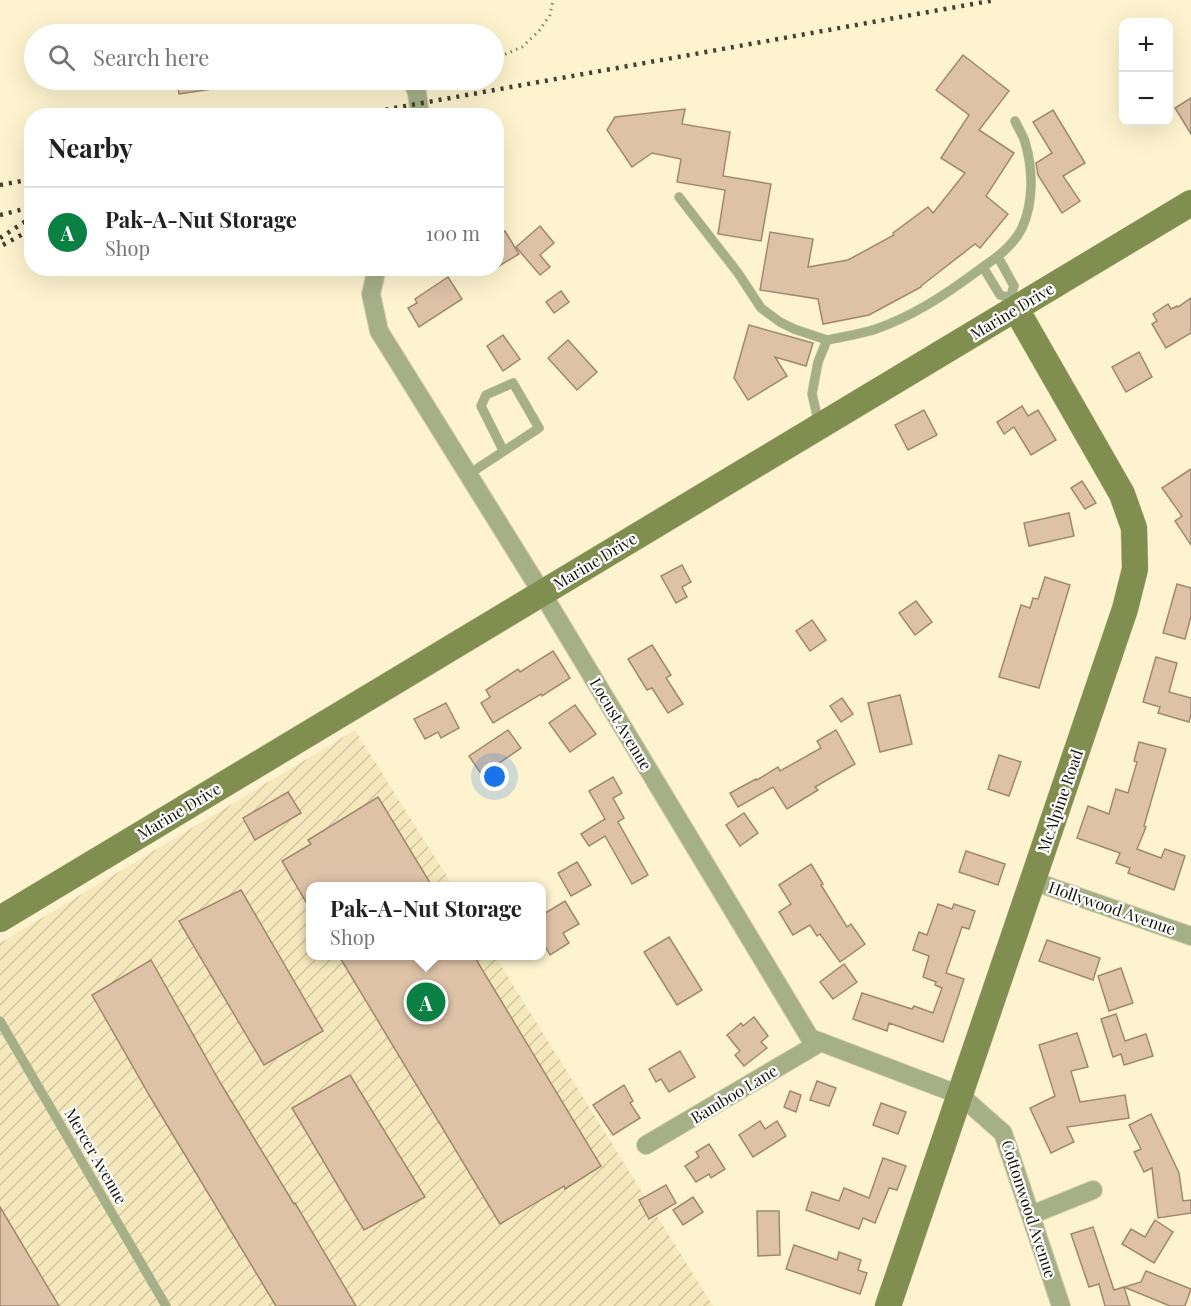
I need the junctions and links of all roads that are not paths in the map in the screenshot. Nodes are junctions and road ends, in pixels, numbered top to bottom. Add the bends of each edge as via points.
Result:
1 (416, 90) edge
2 (419, 108) edge
3 (1015, 121) dead end
4 (679, 198) dead end
5 (1191, 203) edge
6 (998, 257) junction
7 (983, 267) junction
8 (375, 276) edge
9 (1013, 303) junction
10 (827, 340) junction
11 (819, 427) junction
12 (503, 450) junction
13 (469, 474) junction
14 (542, 593) junction
15 (1033, 881) junction
16 (0, 919) edge
17 (1191, 936) edge
18 (0, 1021) edge
19 (821, 1042) junction
20 (960, 1095) junction
21 (646, 1145) dead end
22 (1093, 1190) dead end
23 (1031, 1215) junction
24 (166, 1306) edge
25 (888, 1306) edge
26 (1061, 1306) edge

1 - 2 street
3 - 6 lane via 1029,161 1029,205 1022,228
4 - 10 lane via 761,308 794,329
5 - 9 main road, Marine Drive
6 - 7 lane
6 - 9 lane via 1014,286
7 - 9 lane via 1000,295
7 - 10 lane via 902,318
8 - 13 street, Locust Avenue via 371,294 379,331
9 - 11 main road, Marine Drive
9 - 15 main road, McAlpine Road via 1122,494 1134,528 1135,569 1125,609
10 - 11 lane via 812,393
11 - 14 main road, Marine Drive
12 - 12 lane via 538,428 513,383 486,395 481,406
12 - 13 lane
13 - 14 street, Locust Avenue
14 - 16 main road, Marine Drive
14 - 19 street, Locust Avenue via 810,1038
15 - 17 street, Hollywood Avenue
15 - 20 main road, McAlpine Road
18 - 24 lane, Mercer Avenue
19 - 20 street, Locust Avenue
19 - 21 street, Bamboo Lane
20 - 23 street, Cottonwood Avenue via 1003,1133
20 - 25 main road, McAlpine Road
22 - 23 street
23 - 26 street, Cottonwood Avenue

